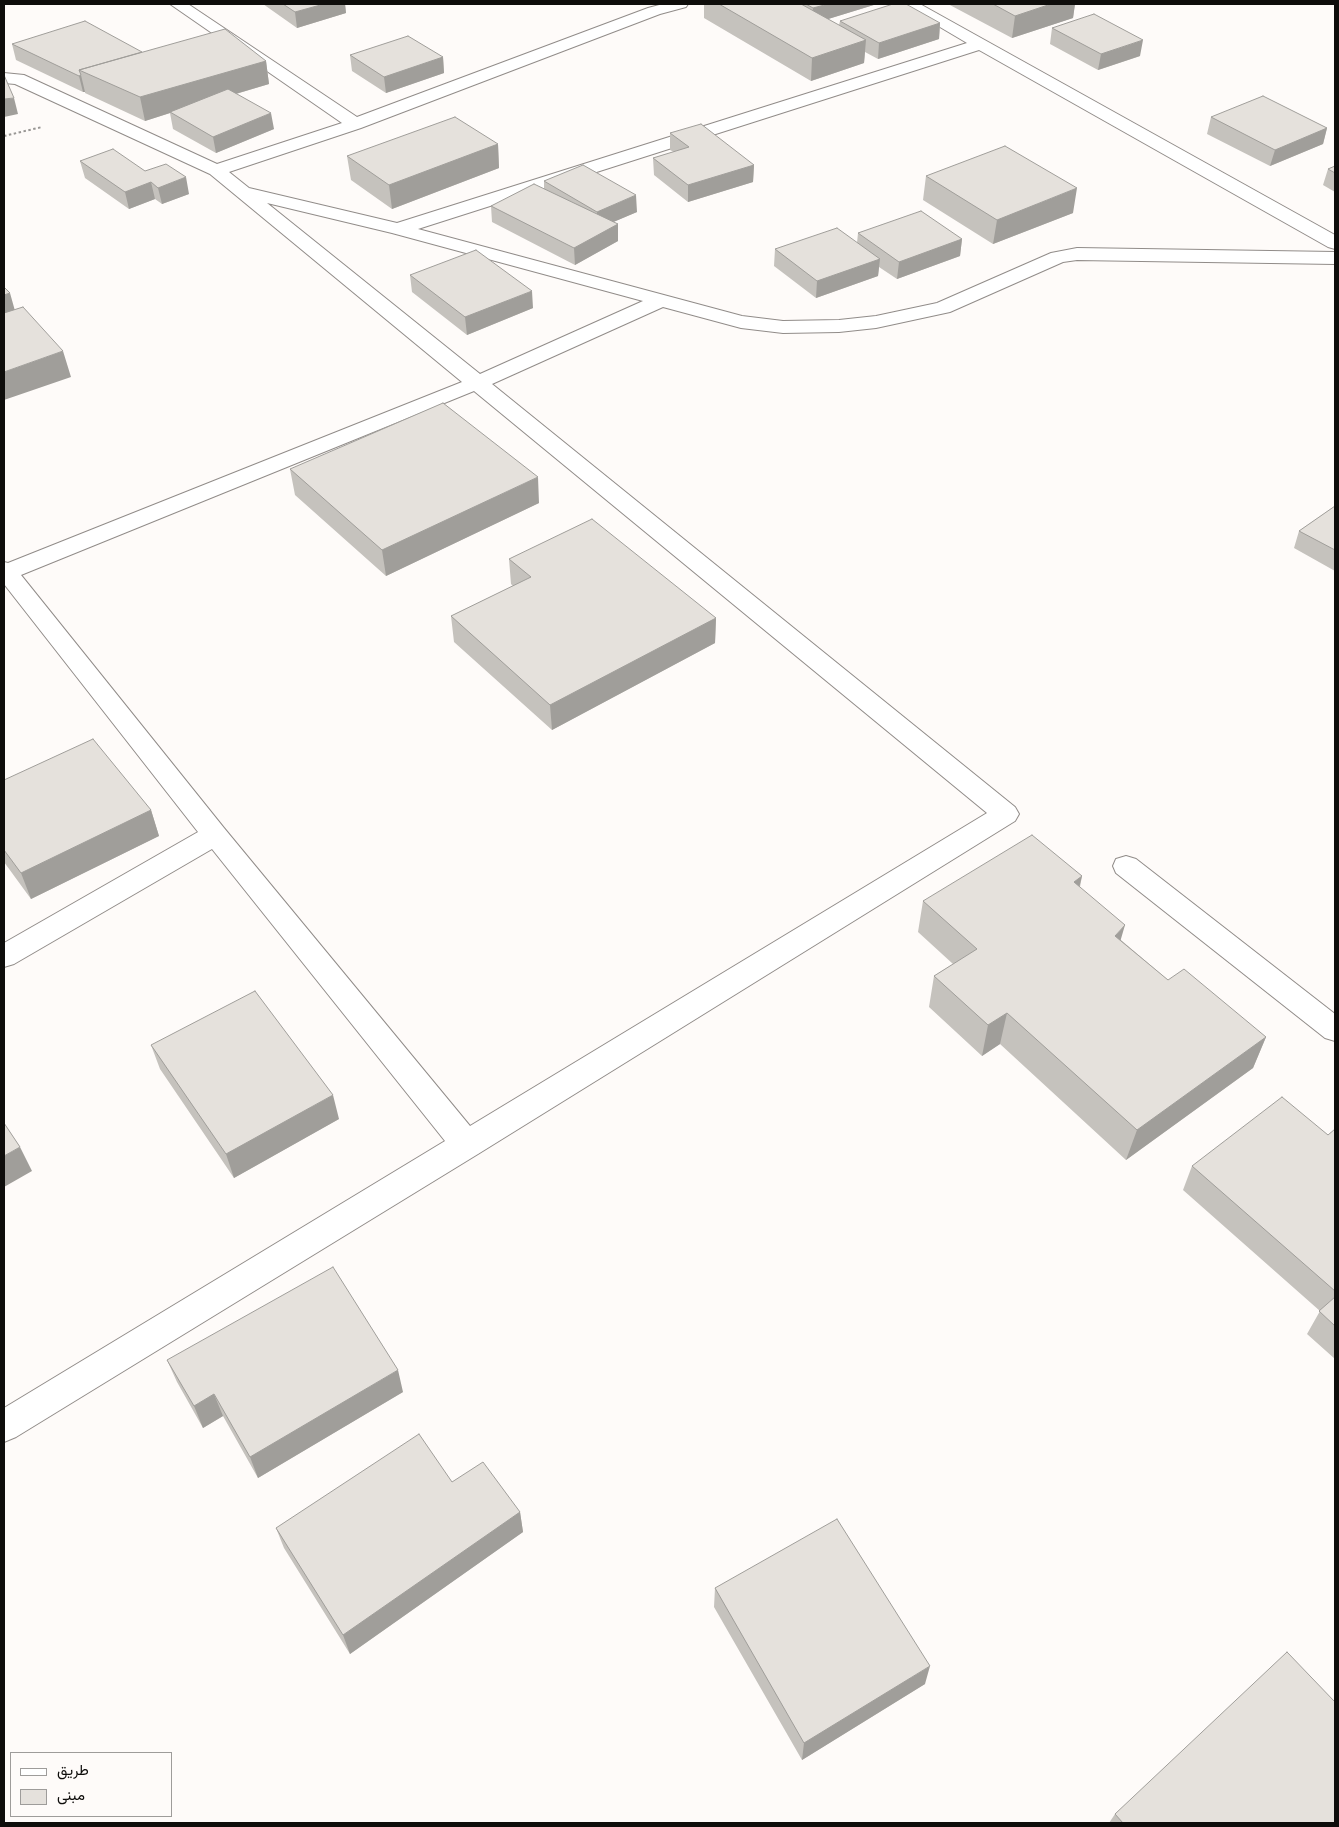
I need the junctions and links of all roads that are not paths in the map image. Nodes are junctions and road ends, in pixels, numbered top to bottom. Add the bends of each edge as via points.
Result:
1 (178, 4) edge
2 (680, 4) edge
3 (909, 4) edge
4 (982, 44) junction
5 (4, 78) edge
6 (355, 124) junction
7 (216, 170) junction
8 (244, 192) junction
9 (398, 229) junction
10 (1335, 243) edge
11 (1335, 258) edge
12 (662, 300) junction
13 (477, 383) junction
14 (5, 570) edge
15 (215, 835) junction
16 (1126, 866) dead end
17 (4, 956) edge
18 (1335, 1030) edge
19 (466, 1145) junction
20 (4, 1426) edge

1 - 6 street
2 - 6 street
3 - 4 street
4 - 9 street
4 - 10 street
5 - 7 street via 18,79
6 - 7 street
7 - 8 street
8 - 9 street
8 - 13 street
9 - 12 street
11 - 12 street via 1058,256 942,308 840,326 783,327 741,322
12 - 13 street
13 - 14 street
13 - 19 street via 1006,814
14 - 15 street
15 - 17 street
15 - 19 street
16 - 18 street
19 - 20 street

